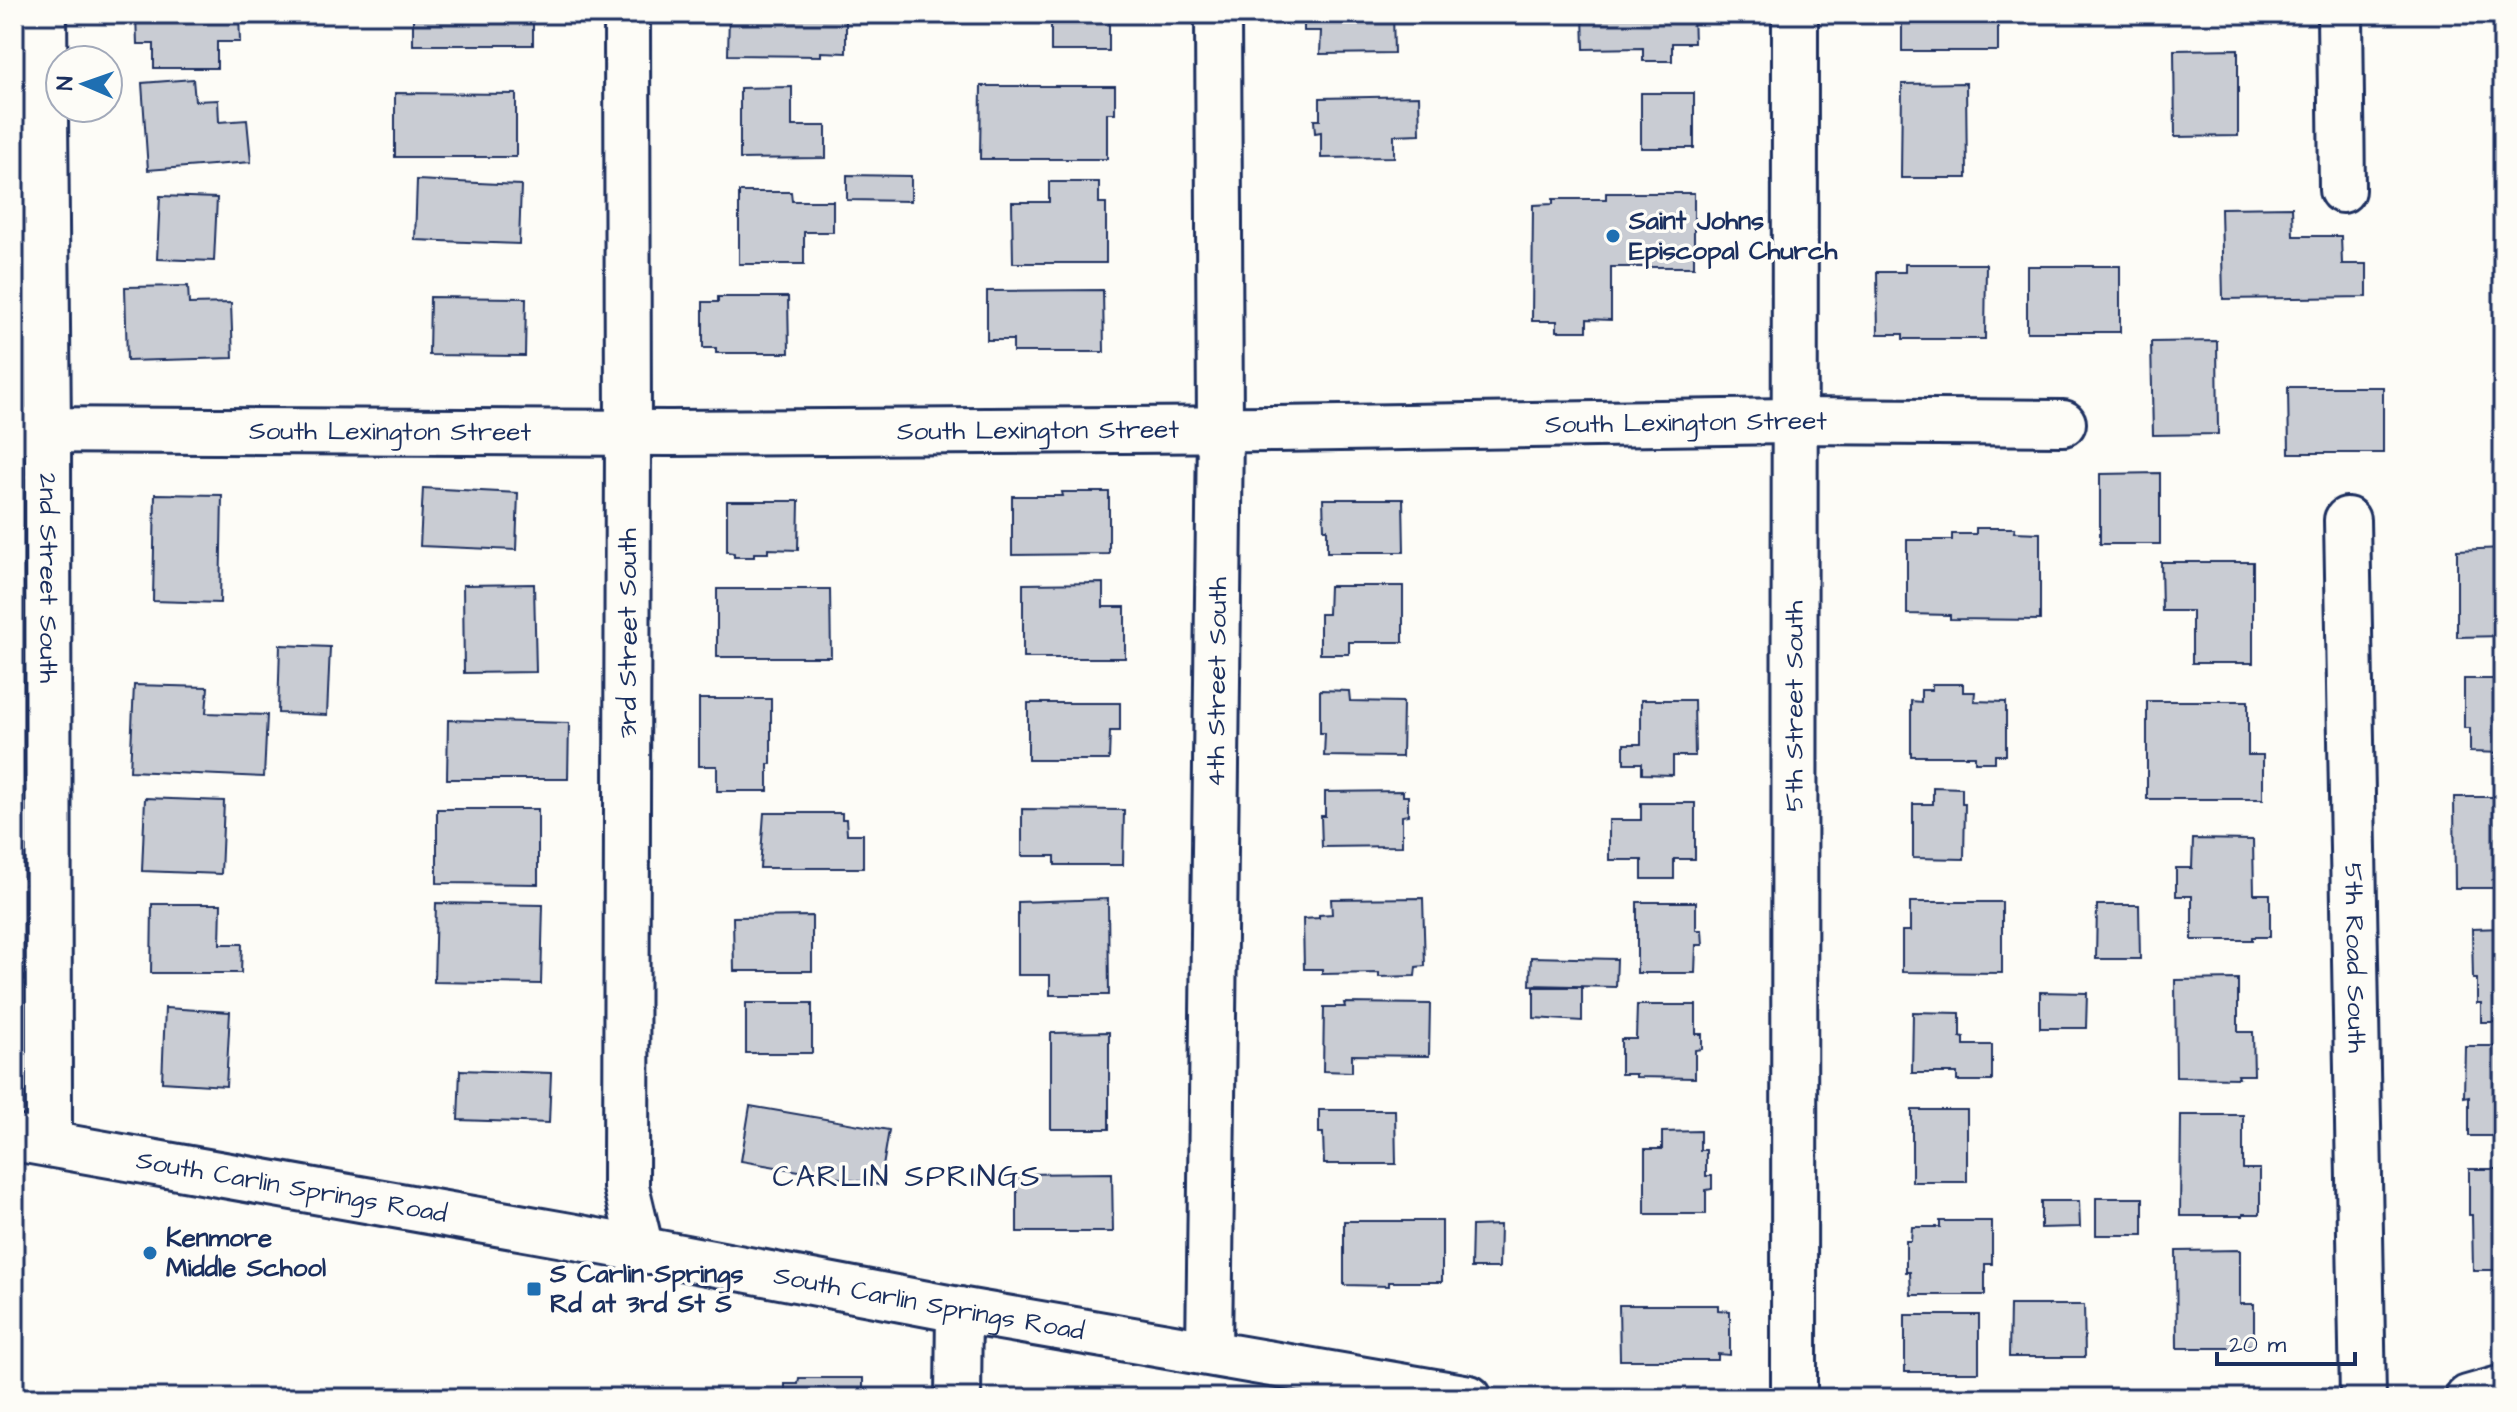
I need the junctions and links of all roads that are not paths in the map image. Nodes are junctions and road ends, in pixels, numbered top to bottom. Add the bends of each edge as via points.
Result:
1 (44, 14) edge
2 (627, 14) edge
3 (1218, 14) edge
4 (1795, 14) edge
5 (2340, 14) edge
6 (2342, 190) dead end
7 (1793, 421) junction
8 (2063, 423) dead end
9 (31, 430) edge
10 (1220, 430) junction
11 (628, 432) junction
12 (2347, 520) dead end
13 (32, 1140) edge
14 (641, 1250) junction
15 (959, 1310) junction
16 (1209, 1352) junction
17 (1342, 1387) edge
18 (2503, 1388) edge
19 (958, 1398) edge
20 (1469, 1398) edge
21 (1794, 1398) edge
22 (2363, 1398) edge
23 (2468, 1398) edge

1 - 9 street, 2nd Street South
2 - 11 street, 3rd Street South
3 - 10 street, 4th Street South
4 - 7 street, 5th Street South
5 - 6 street
7 - 8 street, South Lexington Street
7 - 10 street, South Lexington Street
7 - 21 street, 5th Street South
9 - 11 street, South Lexington Street
9 - 13 street, 2nd Street South
10 - 11 street, South Lexington Street
10 - 16 street, 4th Street South
11 - 14 street, 3rd Street South via 626,1187
12 - 22 street, 5th Road South
13 - 14 street, South Carlin Springs Road
14 - 15 street, South Carlin Springs Road
15 - 16 street, South Carlin Springs Road
15 - 19 street
16 - 17 street, South Carlin Springs Road
17 - 20 street, South Carlin Springs Road
18 - 23 street

